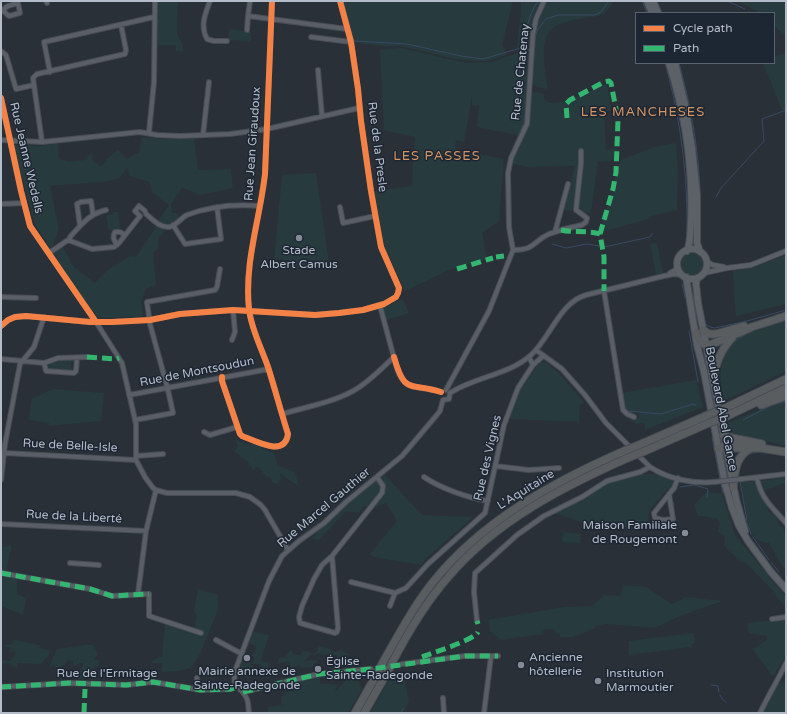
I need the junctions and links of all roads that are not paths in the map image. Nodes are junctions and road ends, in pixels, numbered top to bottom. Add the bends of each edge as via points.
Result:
1 (155, 1) edge
2 (210, 1) edge
3 (250, 1) edge
4 (272, 1) edge
5 (340, 1) edge
6 (544, 1) edge
7 (647, 1) edge
8 (653, 1) edge
9 (652, 12) edge
10 (658, 12) edge
11 (248, 16) junction
12 (154, 17) junction
13 (272, 20) junction
14 (120, 25) junction
15 (347, 29) junction
16 (247, 30) dead end
17 (312, 37) dead end
18 (227, 41) dead end
19 (351, 42) junction
20 (1, 51) edge
21 (669, 64) edge
22 (675, 64) edge
23 (318, 70) dead end
24 (50, 72) junction
25 (209, 82) dead end
26 (34, 85) junction
27 (1, 98) edge
28 (360, 108) junction
29 (322, 116) junction
30 (267, 129) junction
31 (149, 132) junction
32 (203, 135) junction
33 (1, 140) edge
34 (9, 141) junction
35 (42, 142) junction
36 (581, 151) dead end
37 (568, 184) dead end
38 (1, 204) edge
39 (24, 204) junction
40 (260, 206) junction
41 (217, 207) junction
42 (340, 207) dead end
43 (106, 210) dead end
44 (93, 214) junction
45 (146, 214) junction
46 (140, 216) junction
47 (375, 216) junction
48 (174, 225) junction
49 (80, 226) junction
50 (555, 232) junction
51 (125, 235) junction
52 (70, 240) junction
53 (117, 245) junction
54 (513, 250) junction
55 (687, 251) junction
56 (786, 251) edge
57 (700, 252) junction
58 (49, 253) junction
59 (707, 262) junction
60 (678, 266) junction
61 (727, 268) junction
62 (220, 269) dead end
63 (704, 273) junction
64 (664, 276) junction
65 (684, 276) junction
66 (697, 278) junction
67 (604, 291) junction
68 (1, 297) edge
69 (36, 298) dead end
70 (380, 306) junction
71 (233, 310) junction
72 (249, 311) junction
73 (91, 314) junction
74 (786, 315) edge
75 (44, 317) junction
76 (150, 320) junction
77 (87, 321) junction
78 (96, 322) junction
79 (2, 324) edge
80 (703, 330) junction
81 (696, 333) junction
82 (735, 334) junction
83 (232, 340) dead end
84 (706, 345) junction
85 (536, 350) junction
86 (543, 356) junction
87 (87, 357) dead end
88 (394, 357) junction
89 (530, 357) junction
90 (77, 358) junction
91 (1, 359) edge
92 (22, 362) junction
93 (44, 363) junction
94 (533, 364) junction
95 (269, 369) junction
96 (222, 377) junction
97 (784, 379) edge
98 (713, 380) junction
99 (168, 387) junction
100 (786, 388) edge
101 (446, 390) junction
102 (441, 392) junction
103 (450, 393) junction
104 (129, 395) junction
105 (786, 396) edge
106 (443, 400) junction
107 (739, 410) junction
108 (282, 414) junction
109 (634, 417) dead end
110 (135, 420) junction
111 (237, 427) junction
112 (204, 432) dead end
113 (723, 435) junction
114 (746, 441) junction
115 (723, 448) junction
116 (752, 448) junction
117 (786, 451) edge
118 (4, 453) junction
119 (163, 454) dead end
120 (136, 458) junction
121 (495, 466) junction
122 (650, 466) junction
123 (559, 468) dead end
124 (786, 474) edge
125 (377, 477) junction
126 (424, 477) dead end
127 (678, 478) junction
128 (757, 478) junction
129 (1, 480) edge
130 (733, 487) junction
131 (156, 490) junction
132 (669, 494) junction
133 (488, 501) junction
134 (786, 523) edge
135 (1, 524) edge
136 (146, 531) junction
137 (748, 541) junction
138 (288, 550) junction
139 (332, 556) junction
140 (70, 563) dead end
141 (99, 565) dead end
142 (1, 573) edge
143 (351, 582) dead end
144 (786, 589) edge
145 (395, 593) junction
146 (138, 594) junction
147 (390, 606) dead end
148 (786, 617) edge
149 (772, 619) dead end
150 (478, 621) dead end
151 (201, 633) dead end
152 (216, 640) dead end
153 (242, 654) junction
154 (491, 656) junction
155 (498, 656) dead end
156 (786, 663) edge
157 (402, 664) dead end
158 (374, 670) junction
159 (783, 675) edge
160 (197, 678) dead end
161 (1, 687) edge
162 (237, 687) junction
163 (197, 689) junction
164 (243, 692) junction
165 (442, 698) dead end
166 (249, 713) edge
167 (355, 713) edge
168 (364, 713) edge
169 (444, 713) edge
170 (484, 713) edge
171 (760, 713) edge

1 - 12 street
2 - 18 street via 204,16 203,32 207,39
3 - 11 street
4 - 13 street, Rue Jean Giraudoux
5 - 15 street, Rue de la Presle
6 - 54 street, Rue de Chatenay via 533,34 527,124 511,158 508,173
7 - 9 main road
8 - 10 main road
11 - 13 street
11 - 16 street
12 - 14 street
12 - 31 street via 154,73
13 - 15 street
13 - 30 street, Rue Jean Giraudoux
14 - 24 street via 125,54
14 - 24 street via 44,42
15 - 19 street, Rue de la Presle
17 - 19 street
19 - 28 street, Rue de la Presle
20 - 26 street via 6,55 16,89
21 - 55 main road via 681,111 690,175 691,221
22 - 57 main road via 692,148 697,195 697,243
23 - 29 street
24 - 26 street via 37,74 33,78
25 - 32 street
26 - 35 street
27 - 34 street, Rue Jeanne Wedells
28 - 29 street
28 - 47 street, Rue de la Presle
29 - 30 street
30 - 32 street
30 - 40 street, Rue Jean Giraudoux via 265,174
31 - 32 street via 157,135
31 - 35 street
33 - 34 street
34 - 35 street
34 - 39 street, Rue Jeanne Wedells
36 - 50 street via 576,210 586,216 586,222
37 - 50 street
38 - 39 street
39 - 58 street, Rue Jeanne Wedells via 30,226
40 - 41 street
40 - 72 street, Rue Jean Giraudoux via 250,261
41 - 48 street via 186,216
41 - 48 street via 221,239 185,244
42 - 47 street via 343,223
43 - 44 street
44 - 49 street
44 - 49 street via 91,201 77,204
45 - 46 street
45 - 46 street via 139,206 135,211
45 - 48 street via 163,226
46 - 51 street
47 - 70 street, Rue de la Presle via 382,247 399,288 393,299
49 - 52 street
50 - 54 street via 548,234 530,248
51 - 53 street
51 - 53 street via 115,232 113,240
52 - 53 street via 92,249
52 - 58 street
54 - 101 street, Rue de Chatenay via 489,311
55 - 57 main road
55 - 60 main road via 680,257
56 - 61 street via 751,265
57 - 59 main road
58 - 73 street, Rue Jeanne Wedells
59 - 61 street
59 - 63 main road
60 - 64 street via 674,272
60 - 65 main road
61 - 63 street
62 - 76 street via 215,290 147,302
63 - 66 main road
64 - 65 street
64 - 67 street
65 - 66 main road
65 - 81 main road, Boulevard Abel Gance
66 - 80 main road, Boulevard Abel Gance via 696,290
67 - 85 street via 573,300
67 - 109 street via 623,410
68 - 69 street
70 - 72 street via 321,314
70 - 88 street
71 - 72 street
71 - 76 street via 180,314
71 - 83 street via 235,332
72 - 95 street
73 - 77 street
73 - 78 street, Rue Jeanne Wedells
74 - 80 highway via 716,334 709,334
74 - 82 highway
75 - 77 street
75 - 79 street via 20,316
75 - 92 street via 34,347
76 - 78 street
76 - 99 street
77 - 78 street
78 - 104 street, Rue Jeanne Wedells via 122,363
80 - 84 main road, Boulevard Abel Gance
81 - 84 highway via 700,342
81 - 115 main road, Boulevard Abel Gance
82 - 84 highway
82 - 98 highway via 719,354
84 - 98 main road, Boulevard Abel Gance
85 - 86 street
85 - 89 street
86 - 94 street, Rue des Vignes
86 - 122 street via 562,369 606,423
87 - 90 street
88 - 102 street via 399,375 406,384
88 - 108 street via 354,391
89 - 94 street
89 - 103 street
90 - 93 street via 58,358
90 - 93 street via 74,373 46,371
91 - 92 street
92 - 93 street
92 - 118 street
94 - 121 street, Rue des Vignes via 518,388 501,437
95 - 96 street, Rue de Montsoudun
95 - 108 street
96 - 99 street, Rue de Montsoudun
96 - 111 street
97 - 158 highway, L'Aquitaine, bridge via 578,473 503,517 443,570 406,621 382,664
98 - 113 main road, Boulevard Abel Gance
99 - 104 street, Rue de Montsoudun
99 - 110 street via 173,413
100 - 107 highway, L'Aquitaine
101 - 102 street
101 - 103 street
102 - 106 street
103 - 106 street via 449,399
104 - 110 street, Rue Jeanne Wedells
105 - 107 highway
106 - 125 street, Rue Marcel Gauthier via 440,411 423,433 402,456
107 - 168 highway, L'Aquitaine, bridge via 588,476 547,498 483,543 449,575 430,599
108 - 111 street via 288,434 284,445 280,447 276,448 242,436
110 - 120 street, Rue Jeanne Wedells
111 - 112 street via 210,435
113 - 114 highway
113 - 115 main road, Boulevard Abel Gance
114 - 115 highway
114 - 117 highway
115 - 116 highway
115 - 130 main road, Boulevard Abel Gance
115 - 137 main road, Boulevard Abel Gance via 725,484 739,526
116 - 117 highway
116 - 130 highway via 738,459
118 - 120 street, Rue de Belle-Isle
118 - 129 street
119 - 120 street, Rue de Belle-Isle
120 - 131 street, Rue Jeanne Wedells via 144,477
121 - 123 street via 528,470
121 - 133 street, Rue des Vignes
122 - 127 street via 663,474
122 - 150 street via 640,472 607,481 534,522 503,547 475,573 474,592
124 - 128 street
125 - 138 street, Rue Marcel Gauthier
125 - 139 street via 383,486 383,492
126 - 133 street via 471,498
127 - 128 street, bridge via 699,482
127 - 132 street
128 - 134 street via 762,494
130 - 137 main road, Boulevard Abel Gance
131 - 136 street
131 - 138 street via 244,495 261,506
132 - 132 street via 673,519 655,518 654,513
133 - 145 street, Rue des Vignes via 485,513 428,564 406,588
135 - 136 street, Rue de la Liberté
136 - 146 street
137 - 144 main road, Boulevard Abel Gance
138 - 153 street, Rue Marcel Gauthier via 269,581
139 - 139 street via 322,565 314,579 302,606 299,621 336,633 338,628
140 - 141 street
142 - 146 street via 90,589 112,596
143 - 145 street
145 - 147 street
146 - 151 street via 149,594 149,616
148 - 149 street
152 - 153 street
153 - 162 street, Rue Marcel Gauthier via 235,676 234,683
154 - 155 street
154 - 157 street via 465,656
154 - 170 street
156 - 159 street
158 - 164 street via 319,674
158 - 167 highway, L'Aquitaine
159 - 171 street via 772,688
160 - 163 street
161 - 163 street, Rue de l'Ermitage via 70,683 126,685 153,682
162 - 163 street, Rue de l'Ermitage
162 - 164 street
164 - 166 street via 247,698
165 - 169 street

